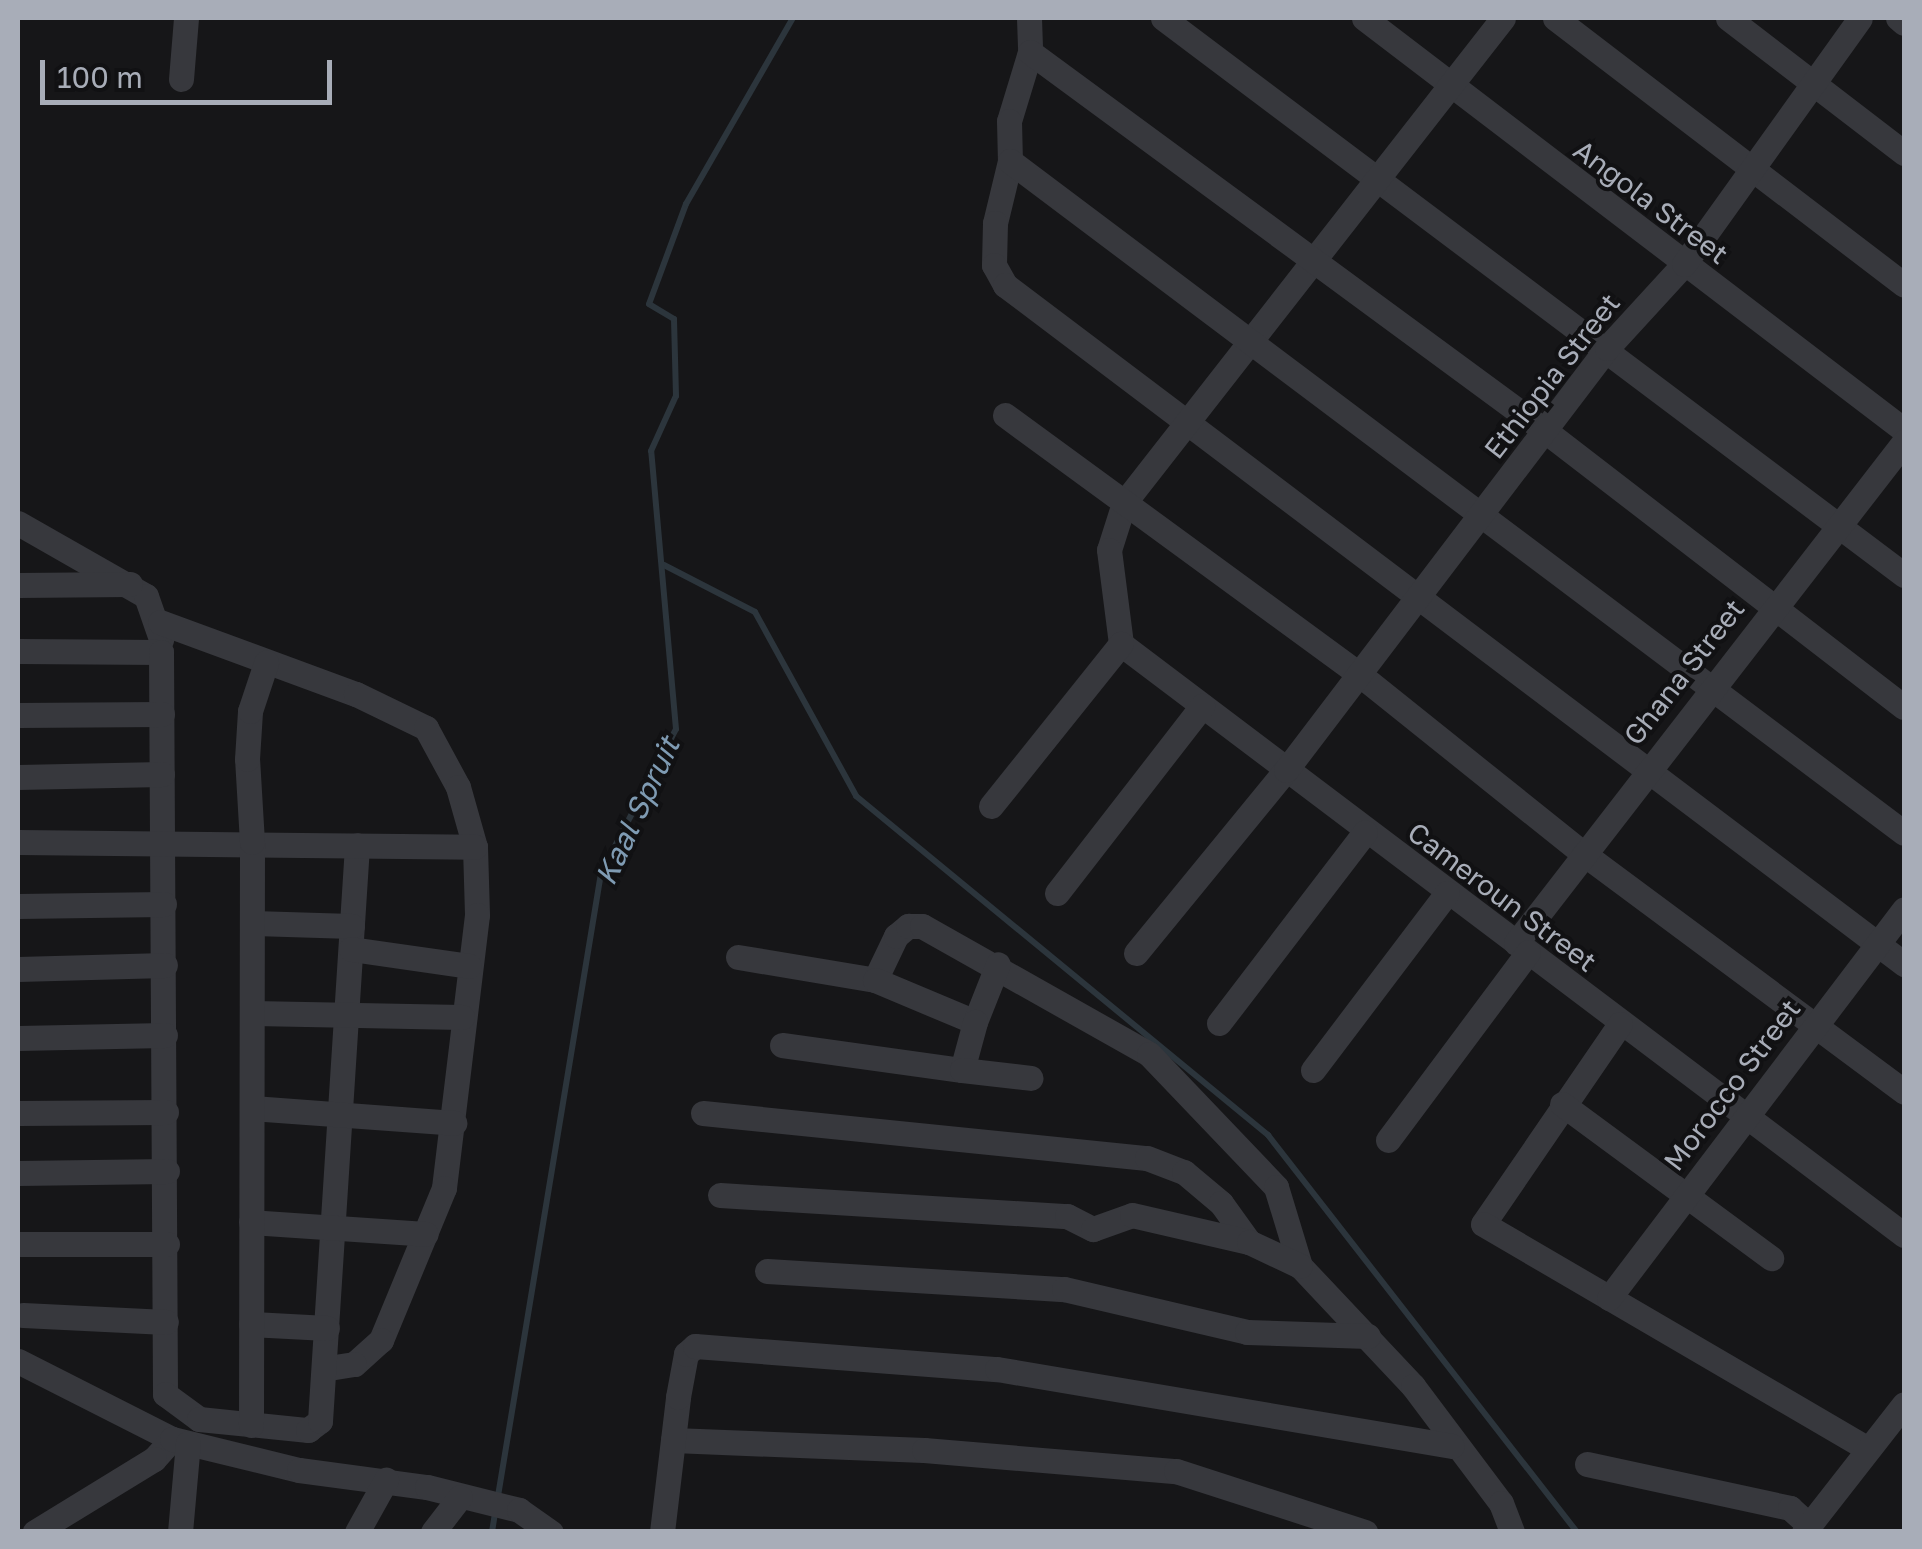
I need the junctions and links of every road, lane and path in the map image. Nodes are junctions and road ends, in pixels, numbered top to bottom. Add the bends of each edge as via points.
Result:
1 (186, 18) edge
2 (1029, 18) edge
3 (1162, 18) edge
4 (1364, 18) edge
5 (1503, 18) edge
6 (1555, 18) edge
7 (1728, 18) edge
8 (1860, 18) edge
9 (1898, 18) edge
10 (1904, 22) edge
11 (1030, 52) junction
12 (182, 80) dead end
13 (1813, 83) junction
14 (1452, 90) junction
15 (1904, 153) edge
16 (1010, 160) junction
17 (1749, 166) junction
18 (1375, 178) junction
19 (1315, 259) junction
20 (1684, 264) junction
21 (1904, 285) edge
22 (1250, 344) junction
23 (1607, 348) junction
24 (1004, 415) dead end
25 (1184, 422) junction
26 (1544, 430) junction
27 (1904, 430) edge
28 (1904, 442) edge
29 (1124, 503) junction
30 (1481, 516) junction
31 (18, 522) edge
32 (1838, 523) junction
33 (1904, 575) edge
34 (130, 584) junction
35 (18, 586) edge
36 (1418, 594) junction
37 (1772, 607) junction
38 (160, 622) junction
39 (1122, 644) junction
40 (18, 652) edge
41 (161, 652) junction
42 (266, 663) junction
43 (1359, 674) junction
44 (1713, 686) junction
45 (1202, 706) junction
46 (1904, 707) edge
47 (162, 714) junction
48 (18, 715) edge
49 (1646, 769) junction
50 (1286, 770) junction
51 (162, 774) junction
52 (18, 777) edge
53 (991, 806) dead end
54 (1365, 832) junction
55 (1904, 833) edge
56 (163, 840) junction
57 (18, 842) edge
58 (252, 842) junction
59 (357, 845) junction
60 (475, 847) junction
61 (1584, 854) junction
62 (1058, 893) dead end
63 (1447, 893) junction
64 (164, 904) junction
65 (18, 906) edge
66 (1904, 909) edge
67 (252, 923) junction
68 (352, 937) junction
69 (1878, 944) junction
70 (1522, 948) junction
71 (1136, 953) dead end
72 (738, 957) dead end
73 (998, 964) junction
74 (1904, 964) edge
75 (164, 965) junction
76 (470, 966) junction
77 (18, 969) edge
78 (875, 980) junction
79 (252, 1013) junction
80 (347, 1016) junction
81 (462, 1017) junction
82 (975, 1022) junction
83 (1220, 1022) dead end
84 (1818, 1022) junction
85 (1620, 1024) junction
86 (166, 1035) junction
87 (18, 1038) edge
88 (782, 1045) dead end
89 (962, 1070) junction
90 (1313, 1070) dead end
91 (1032, 1078) dead end
92 (1904, 1092) edge
93 (1562, 1104) junction
94 (252, 1108) junction
95 (166, 1112) junction
96 (18, 1113) edge
97 (704, 1113) dead end
98 (1745, 1114) junction
99 (340, 1115) junction
100 (454, 1123) junction
101 (1388, 1140) dead end
102 (167, 1172) junction
103 (18, 1173) edge
104 (720, 1195) dead end
105 (1684, 1197) junction
106 (251, 1222) junction
107 (333, 1227) junction
108 (426, 1234) junction
109 (1904, 1235) edge
110 (1249, 1242) junction
111 (18, 1244) edge
112 (166, 1244) junction
113 (1770, 1258) dead end
114 (1300, 1266) junction
115 (767, 1271) dead end
116 (1609, 1298) junction
117 (23, 1315) dead end
118 (166, 1322) junction
119 (251, 1324) junction
120 (327, 1328) junction
121 (1368, 1336) junction
122 (18, 1361) edge
123 (324, 1369) junction
124 (1904, 1404) edge
125 (251, 1425) junction
126 (673, 1440) junction
127 (180, 1441) junction
128 (1871, 1442) junction
129 (1452, 1446) junction
130 (1587, 1464) dead end
131 (386, 1480) junction
132 (467, 1500) junction
133 (1806, 1528) edge
134 (35, 1532) edge
135 (180, 1532) edge
136 (357, 1532) edge
137 (433, 1532) edge
138 (552, 1532) edge
139 (661, 1532) edge
140 (1366, 1532) edge
141 (1512, 1532) edge

1 - 12 street
2 - 11 street
3 - 18 street
4 - 14 street, Angola Street
5 - 14 street
6 - 17 street
7 - 13 street
8 - 13 street, Ethiopia Street
9 - 10 street
11 - 16 street via 1009,120
11 - 19 street
13 - 15 street
13 - 17 street, Ethiopia Street
14 - 18 street
14 - 20 street, Angola Street
16 - 22 street
16 - 25 street via 995,223 999,277
17 - 20 street, Ethiopia Street
17 - 21 street
18 - 19 street
18 - 23 street
19 - 22 street
19 - 26 street
20 - 23 street, Ethiopia Street
20 - 27 street, Angola Street
22 - 25 street
22 - 30 street
23 - 26 street, Ethiopia Street
23 - 32 street
24 - 29 street
25 - 29 street
25 - 36 street
26 - 30 street, Ethiopia Street
26 - 37 street
28 - 32 street, Ghana Street
29 - 39 street via 1113,528 1111,576
29 - 43 street
30 - 36 street, Ethiopia Street
30 - 44 street
31 - 34 street
32 - 33 street
32 - 37 street, Ghana Street
34 - 35 street
34 - 38 street via 146,596
36 - 43 street, Ethiopia Street
36 - 49 street
37 - 44 street, Ghana Street
37 - 46 street
38 - 41 street
38 - 42 street
39 - 45 street, Cameroun Street
39 - 53 street
40 - 41 street
41 - 47 street
42 - 58 street via 248,743
42 - 60 street via 356,694 426,728 458,787
43 - 50 street, Ethiopia Street
43 - 61 street
44 - 49 street, Ghana Street
44 - 55 street
45 - 50 street, Cameroun Street
45 - 62 street
47 - 48 street
47 - 51 street
49 - 61 street, Ghana Street
49 - 69 street
50 - 54 street, Cameroun Street
50 - 71 street, Ethiopia Street
51 - 52 street
51 - 56 street
54 - 63 street, Cameroun Street
54 - 83 street
56 - 57 street
56 - 58 street
56 - 64 street
58 - 59 street
58 - 67 street
59 - 60 street
59 - 68 street
60 - 76 street
61 - 70 street, Ghana Street
61 - 84 street
63 - 70 street, Cameroun Street
63 - 90 street
64 - 65 street
64 - 75 street
66 - 69 street, Morocco Street
67 - 68 street
67 - 79 street
68 - 76 street
68 - 80 street
69 - 74 street
69 - 84 street, Morocco Street
70 - 85 street, Cameroun Street
70 - 101 street, Ghana Street
72 - 78 street
73 - 78 street via 939,933 908,926 891,943
73 - 82 street
73 - 114 street via 1149,1054 1276,1187
75 - 77 street
75 - 86 street
76 - 81 street
78 - 82 street
79 - 80 street
79 - 94 street
80 - 81 street
80 - 99 street
81 - 100 street
82 - 89 street
84 - 92 street
84 - 98 street, Morocco Street
85 - 93 street
85 - 98 street, Cameroun Street
86 - 87 street
86 - 95 street
88 - 89 street
89 - 91 street
93 - 105 street
93 - 116 street via 1482,1224
94 - 99 street
94 - 106 street
95 - 96 street
95 - 102 street
97 - 110 street via 1147,1158 1184,1172 1222,1203
98 - 105 street, Morocco Street
98 - 109 street, Cameroun Street
99 - 100 street
99 - 107 street
100 - 108 street via 448,1174
102 - 103 street
102 - 112 street
104 - 110 street via 1066,1216 1094,1229 1132,1215
105 - 113 street
105 - 116 street, Morocco Street
106 - 107 street
106 - 119 street
107 - 108 street
107 - 120 street
108 - 123 street via 381,1340 354,1364
110 - 114 street
111 - 112 street
112 - 118 street
114 - 121 street
115 - 121 street via 1064,1289 1247,1332
116 - 128 street
117 - 118 street
118 - 125 street via 169,1399 199,1418
119 - 120 street
119 - 125 street
120 - 123 street
121 - 129 street via 1413,1386
122 - 127 street
123 - 125 street via 316,1426
124 - 128 street
126 - 129 street via 686,1354 702,1346 997,1369
126 - 139 street
126 - 140 street via 1176,1470
127 - 131 street via 299,1470
127 - 134 street
127 - 135 street
128 - 133 street
129 - 141 street via 1501,1503
130 - 133 street via 1790,1508
131 - 132 street
131 - 136 street
132 - 137 street
132 - 138 street via 518,1510

